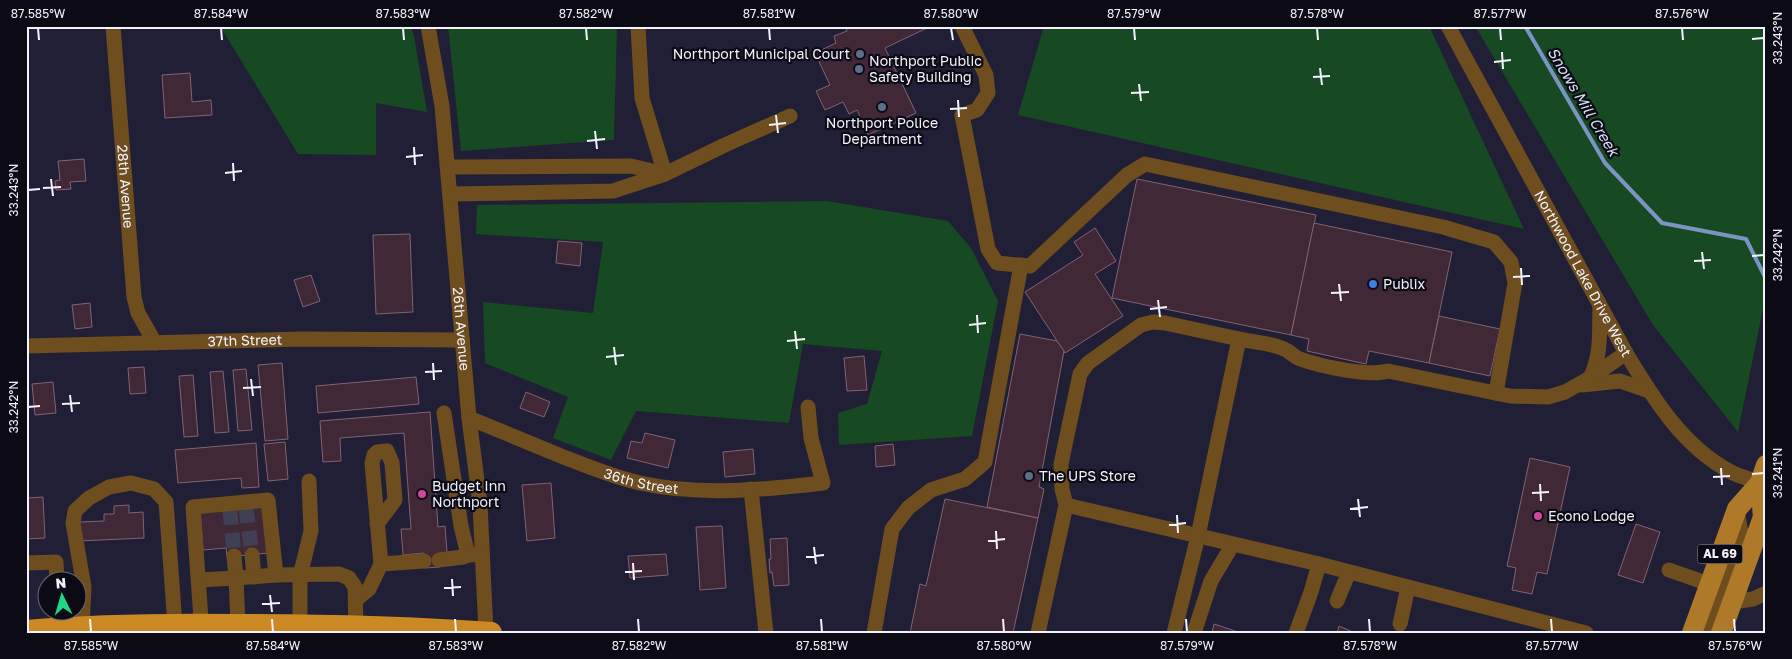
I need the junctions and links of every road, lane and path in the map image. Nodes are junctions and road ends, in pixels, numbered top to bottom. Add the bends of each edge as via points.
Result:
1 (113, 26) edge
2 (428, 26) edge
3 (638, 26) edge
4 (962, 26) edge
5 (1448, 26) edge
6 (790, 116) dead end
7 (447, 167) junction
8 (665, 174) junction
9 (450, 194) junction
10 (1022, 265) junction
11 (1600, 305) junction
12 (1238, 339) junction
13 (462, 340) junction
14 (155, 343) junction
15 (26, 346) edge
16 (1626, 353) junction
17 (1590, 378) junction
18 (1576, 386) junction
19 (1649, 391) junction
20 (1496, 393) junction
21 (808, 406) dead end
22 (444, 413) dead end
23 (469, 418) junction
24 (1763, 474) edge
25 (309, 481) dead end
26 (751, 489) junction
27 (1066, 505) junction
28 (1736, 509) junction
29 (377, 524) dead end
30 (1198, 536) junction
31 (1233, 544) junction
32 (252, 555) tunnel mouth
33 (475, 555) junction
34 (234, 556) tunnel mouth
35 (26, 564) edge
36 (381, 564) junction
37 (1319, 564) junction
38 (1669, 570) dead end
39 (56, 572) edge
40 (1349, 572) junction
41 (276, 575) junction
42 (300, 576) junction
43 (254, 577) junction
44 (236, 578) junction
45 (199, 580) junction
46 (1710, 584) junction
47 (1408, 587) junction
48 (1766, 592) edge
49 (356, 599) junction
50 (1337, 601) dead end
51 (1733, 602) junction
52 (53, 622) edge
53 (65, 622) edge
54 (1400, 624) dead end
55 (175, 625) junction
56 (238, 625) junction
57 (300, 625) junction
58 (356, 626) junction
59 (82, 628) junction
60 (202, 629) edge
61 (26, 631) edge
62 (1707, 632) edge
63 (486, 633) edge
64 (490, 633) edge
65 (766, 633) edge
66 (874, 633) edge
67 (1038, 633) edge
68 (1174, 633) edge
69 (1194, 633) edge
70 (1296, 633) edge
71 (1586, 633) edge

1 - 14 street, 28th Avenue via 134,296 138,313
2 - 7 street, 26th Avenue via 442,106
3 - 8 street via 642,98
4 - 10 street via 986,75 988,92 977,110 962,115 988,250 997,263
5 - 11 street, Northwood Lake Drive West
6 - 8 street
7 - 8 street via 631,166
7 - 9 street, 26th Avenue
8 - 9 street via 613,191
9 - 13 street, 26th Avenue
10 - 20 street via 1030,266 1037,261 1127,175 1146,164 1443,227 1494,242 1511,262 1515,283
10 - 66 street via 985,462 964,479 931,490 908,508 892,529
11 - 16 street, Northwood Lake Drive West
11 - 17 street via 1600,349
12 - 20 street via 1284,349 1315,363 1361,373 1388,371
12 - 27 street via 1153,322 1141,326 1088,363 1080,374 1061,464
12 - 30 street
13 - 14 street, 37th Street via 302,339
13 - 23 street, 26th Avenue
14 - 15 street, 37th Street
16 - 17 street
16 - 19 street, Northwood Lake Drive West
17 - 18 street
18 - 19 street via 1620,381
18 - 20 street via 1548,397
19 - 24 street, Northwood Lake Drive West via 1668,417 1714,461 1732,472
21 - 26 street, 36th Street via 823,483
22 - 33 street via 461,526
23 - 26 street, 36th Street via 611,476 634,482 673,488
23 - 33 street, 26th Avenue via 480,504
24 - 28 main road, AL 69
24 - 51 main road, AL 69 via 1763,517
25 - 42 street via 311,531
26 - 65 street
27 - 30 street
27 - 67 street
28 - 46 main road, AL 69
28 - 62 street via 1741,533
29 - 36 street
30 - 31 street
30 - 68 street
31 - 37 street
31 - 69 street via 1211,581
32 - 43 street
33 - 36 street
33 - 63 street, 26th Avenue
34 - 44 street
35 - 39 street via 56,562
36 - 49 street via 369,589
37 - 40 street
37 - 70 street
38 - 46 street
40 - 47 street
40 - 50 street
41 - 42 street
41 - 43 street
41 - 45 street via 268,500 230,507 193,507
42 - 49 street via 339,574 349,578 356,587
42 - 57 street
43 - 44 street
44 - 45 street
44 - 56 street
45 - 60 street
46 - 62 main road, AL 69
47 - 54 street
47 - 71 street
48 - 51 street via 1753,599
49 - 58 street
51 - 62 main road, AL 69
52 - 61 highway
53 - 59 highway
55 - 59 highway
55 - 59 street via 166,502 154,489 131,483 109,487 89,498 76,511 73,523 84,587
55 - 60 highway
56 - 57 highway
56 - 60 highway
57 - 58 highway
58 - 63 highway
63 - 64 highway

